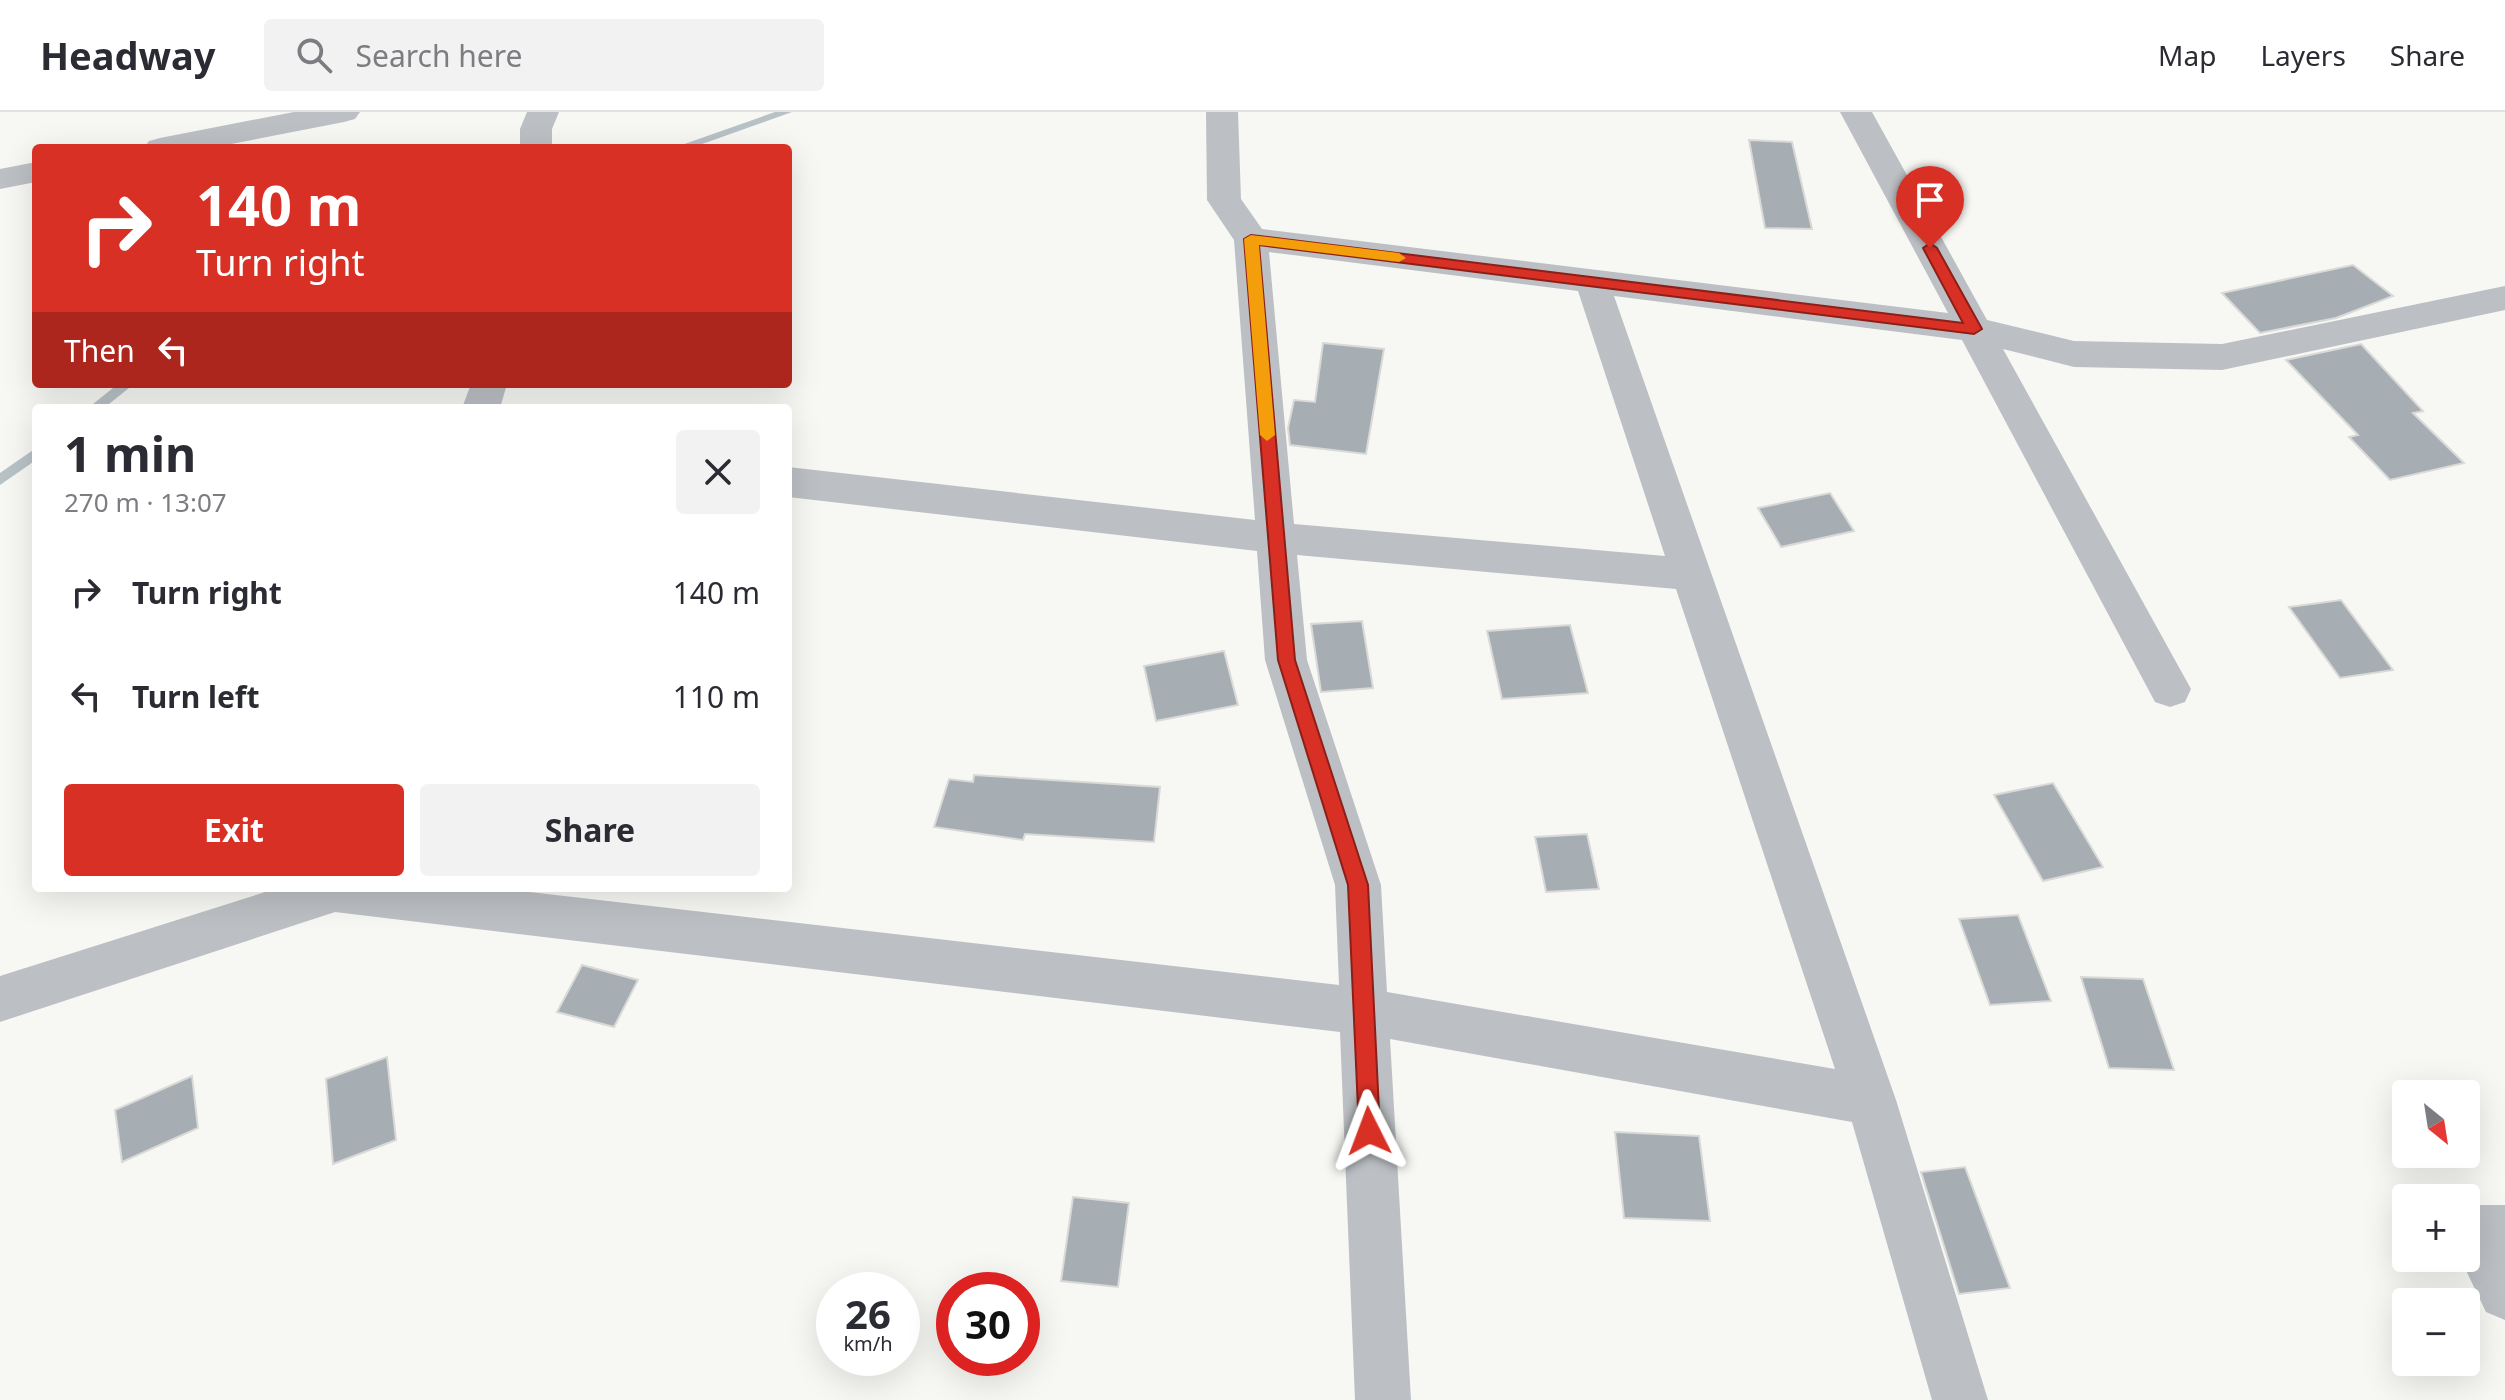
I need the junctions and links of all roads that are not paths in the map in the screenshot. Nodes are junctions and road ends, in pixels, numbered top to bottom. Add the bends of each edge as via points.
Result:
1 (344, 112) edge
2 (543, 112) edge
3 (1222, 112) edge
4 (1856, 112) edge
5 (180, 144) edge
6 (536, 144) edge
7 (32, 173) edge
8 (0, 179) edge
9 (1251, 239) junction
10 (1592, 282) junction
11 (2505, 298) edge
12 (1974, 329) junction
13 (792, 482) edge
14 (1276, 538) junction
15 (1692, 574) junction
16 (2170, 689) dead end
17 (330, 892) edge
18 (353, 892) edge
19 (0, 999) edge
20 (1364, 1011) junction
21 (1871, 1100) junction
22 (2505, 1232) edge
23 (2505, 1293) edge
24 (1383, 1400) edge
25 (1960, 1400) edge

1 - 5 street
2 - 6 street
3 - 9 street via 1224,200
4 - 12 street
7 - 8 street
9 - 10 street
9 - 14 street
10 - 12 street
10 - 15 street
11 - 12 street via 2222,357 2074,354
12 - 16 street
13 - 14 street
14 - 15 street
14 - 20 street via 1286,660 1358,885
15 - 21 street
17 - 19 street
18 - 20 street
20 - 21 street
20 - 24 street
21 - 25 street
22 - 23 street via 2475,1232

